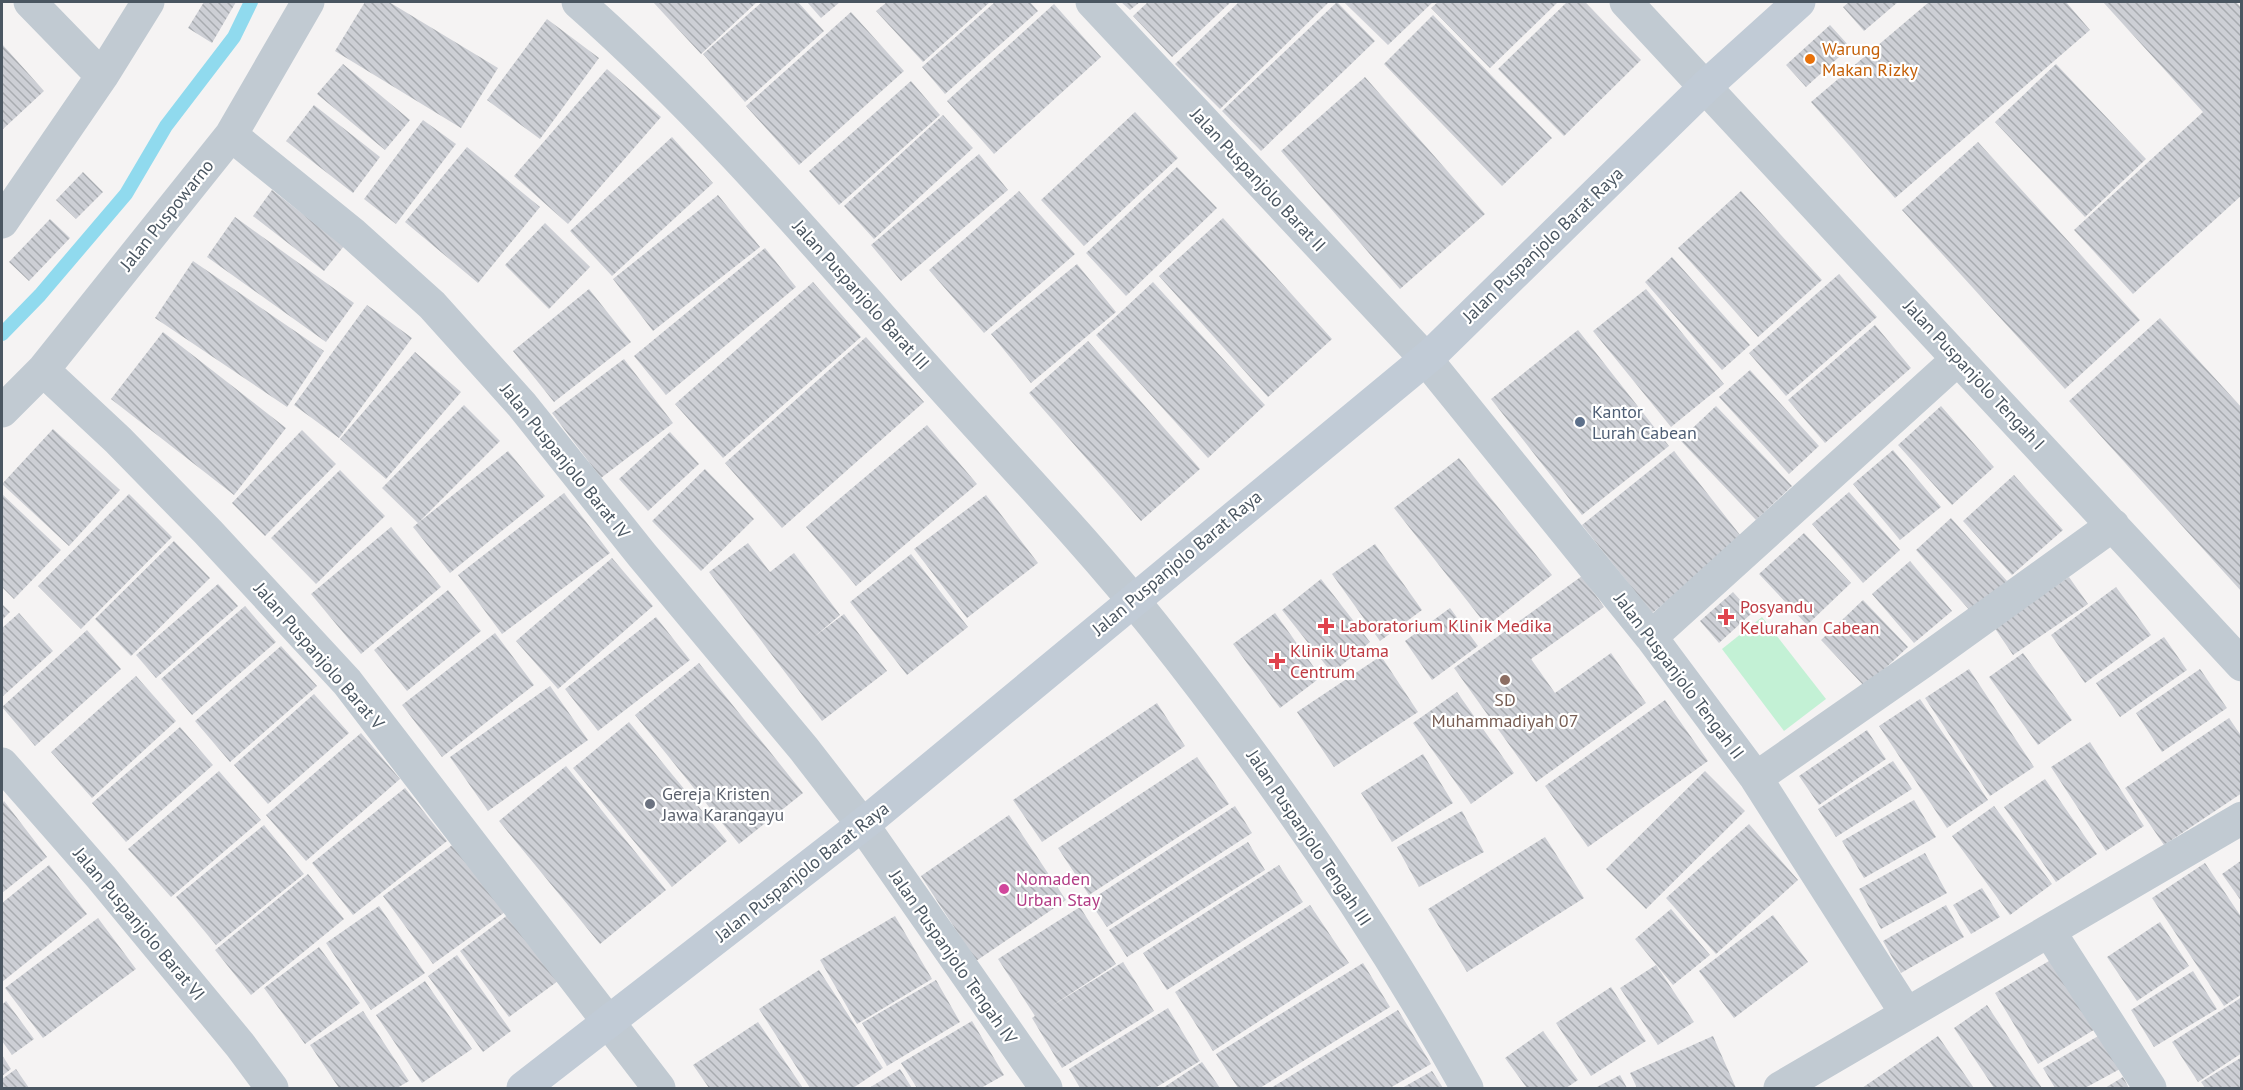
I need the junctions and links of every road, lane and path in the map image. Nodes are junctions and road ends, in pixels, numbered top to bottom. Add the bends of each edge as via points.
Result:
1 (30, 2) edge
2 (148, 2) edge
3 (308, 2) edge
4 (578, 2) edge
5 (1092, 2) edge
6 (1626, 2) edge
7 (1799, 2) edge
8 (102, 76) junction
9 (1706, 86) junction
10 (231, 135) junction
11 (2, 222) edge
12 (1425, 358) junction
13 (1958, 359) junction
14 (43, 370) junction
15 (2, 411) edge
16 (2112, 525) junction
17 (1131, 601) junction
18 (1651, 637) junction
19 (2241, 665) edge
20 (2, 764) edge
21 (1756, 778) junction
22 (2241, 818) edge
23 (862, 824) junction
24 (2049, 931) junction
25 (1906, 1013) junction
26 (610, 1023) junction
27 (1813, 1080) edge
28 (272, 1089) edge
29 (523, 1089) edge
30 (659, 1089) edge
31 (1046, 1089) edge
32 (1467, 1089) edge
33 (1780, 1089) edge
34 (2150, 1089) edge

1 - 8 street
2 - 8 street
3 - 10 street, Jalan Puspowarno
4 - 17 street, Jalan Puspanjolo Barat III via 620,38 738,157
5 - 12 street, Jalan Puspanjolo Barat II
6 - 9 street, Jalan Puspanjolo Tengah I
7 - 9 street, Jalan Puspanjolo Barat Raya
8 - 11 street
9 - 12 street, Jalan Puspanjolo Barat Raya
9 - 13 street, Jalan Puspanjolo Tengah I
10 - 14 street, Jalan Puspowarno
10 - 23 street, Jalan Puspanjolo Barat IV via 432,304 522,405
12 - 17 street, Jalan Puspanjolo Barat Raya
12 - 18 street, Jalan Puspanjolo Tengah II
13 - 16 street, Jalan Puspanjolo Tengah I
13 - 18 street
14 - 15 street, Jalan Puspowarno
14 - 26 street, Jalan Puspanjolo Barat V via 118,440 347,682
16 - 19 street, Jalan Puspanjolo Tengah I
16 - 21 street
17 - 23 street, Jalan Puspanjolo Barat Raya
17 - 32 street, Jalan Puspanjolo Tengah III via 1258,762 1367,923
18 - 21 street, Jalan Puspanjolo Tengah II
20 - 28 street, Jalan Puspanjolo Barat VI via 101,877
21 - 25 street, Jalan Puspanjolo Tengah II
22 - 24 street
23 - 26 street, Jalan Puspanjolo Barat Raya
23 - 31 street, Jalan Puspanjolo Tengah IV
24 - 25 street
24 - 34 street
25 - 27 street
26 - 29 street, Jalan Puspanjolo Barat Raya
26 - 30 street, Jalan Puspanjolo Barat V
27 - 33 street

